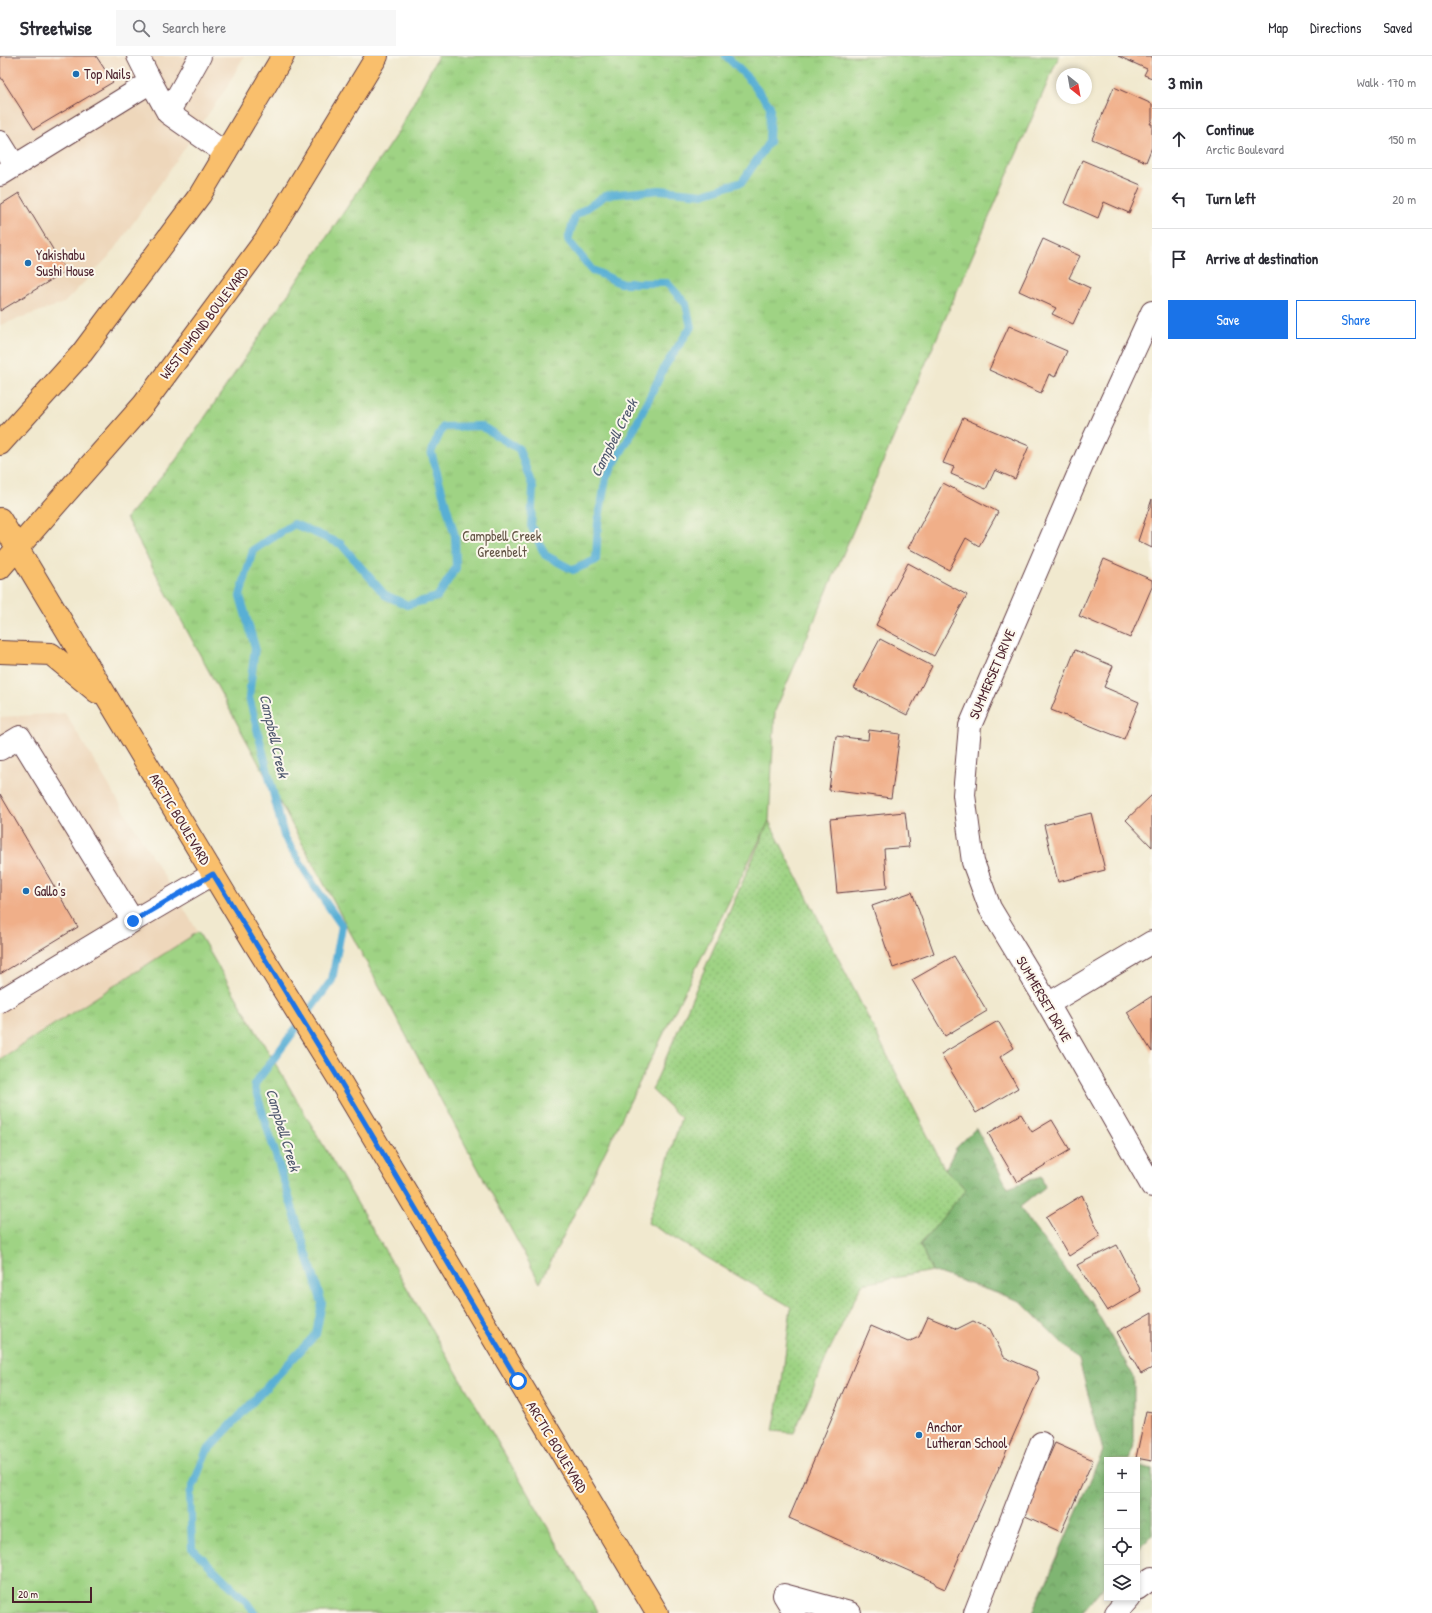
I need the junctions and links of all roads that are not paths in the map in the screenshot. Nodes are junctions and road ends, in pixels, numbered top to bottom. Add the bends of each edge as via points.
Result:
1 (138, 56) edge
2 (200, 56) edge
3 (283, 56) edge
4 (377, 56) edge
5 (151, 82) junction
6 (168, 113) junction
7 (0, 142) edge
8 (225, 153) junction
9 (8, 171) edge
10 (1152, 312) edge
11 (0, 444) edge
12 (0, 520) edge
13 (17, 549) junction
14 (0, 568) edge
15 (0, 652) edge
16 (109, 701) junction
17 (0, 749) edge
18 (213, 874) junction
19 (133, 921) junction
20 (1152, 942) edge
21 (0, 1001) edge
22 (1048, 1004) junction
23 (1152, 1186) edge
24 (1041, 1443) dead end
25 (1152, 1578) edge
26 (1140, 1587) edge
27 (1126, 1601) edge
28 (657, 1613) edge
29 (795, 1613) edge
30 (850, 1613) edge
31 (975, 1613) edge
32 (1116, 1613) edge

1 - 5 street
2 - 6 street
3 - 8 main road
4 - 13 main road, WEST DIMOND BOULEVARD via 266,239 144,404
5 - 6 street
5 - 9 street
6 - 8 street
7 - 9 street
8 - 11 main road via 200,195 82,353
10 - 22 street, SUMMERSET DRIVE via 1090,446 970,726 964,795 973,862 990,908
12 - 13 main road, ARCTIC BOULEVARD
13 - 14 main road, WEST DIMOND BOULEVARD
13 - 16 main road, ARCTIC BOULEVARD
15 - 16 main road via 51,654
16 - 18 main road, ARCTIC BOULEVARD
17 - 19 street via 20,737
18 - 19 street
18 - 28 main road, ARCTIC BOULEVARD via 340,1081
19 - 21 street
20 - 22 street
22 - 23 street, SUMMERSET DRIVE
24 - 31 street
25 - 26 street
27 - 32 street
29 - 30 street via 784,1595

